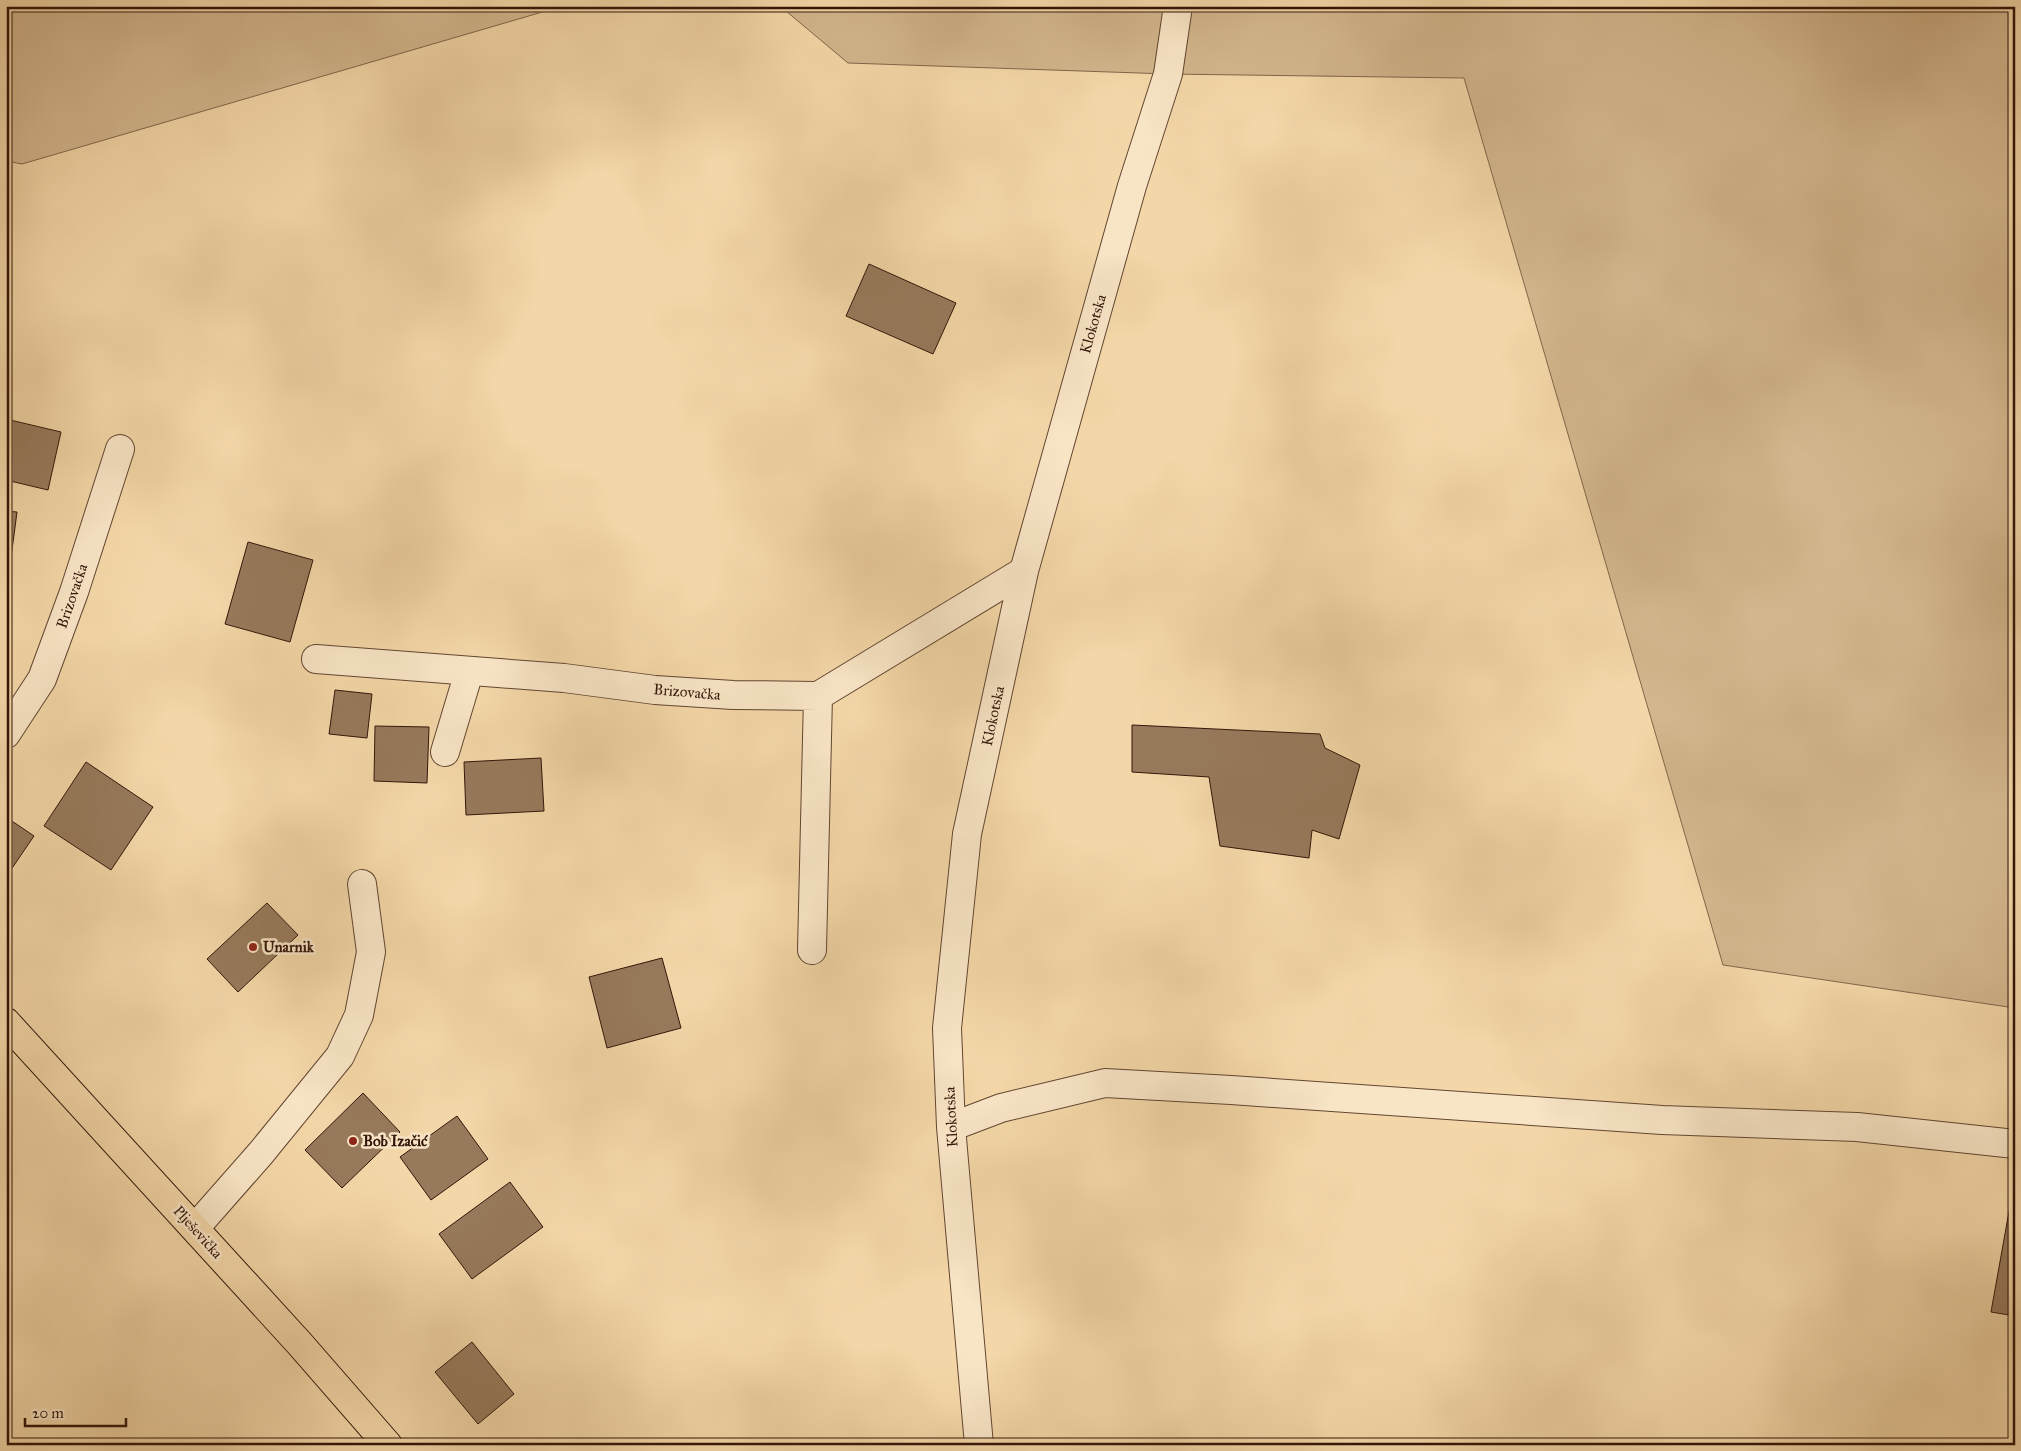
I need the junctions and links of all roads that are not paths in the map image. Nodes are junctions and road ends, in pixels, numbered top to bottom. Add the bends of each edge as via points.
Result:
1 (1178, 6) edge
2 (120, 449) dead end
3 (1024, 571) junction
4 (316, 659) dead end
5 (469, 672) junction
6 (818, 696) junction
7 (6, 734) edge
8 (445, 752) dead end
9 (362, 884) dead end
10 (812, 950) dead end
11 (6, 1022) edge
12 (951, 1127) junction
13 (2015, 1144) edge
14 (195, 1228) junction
15 (388, 1445) edge
16 (979, 1445) edge

1 - 3 street, Klokotska via 1168,74 1132,186
2 - 7 street, Brizovačka via 42,679
3 - 6 street
3 - 12 street, Klokotska via 967,834 947,1028
4 - 5 street, Brizovačka
5 - 6 street, Brizovačka via 564,678 724,695
5 - 8 street
6 - 10 street
9 - 14 street via 371,952 359,1015 340,1056
11 - 14 main road, Plješevička
12 - 13 street via 1001,1108 1105,1083 1662,1120 1857,1127
12 - 16 street, Klokotska
14 - 15 main road, Plješevička

